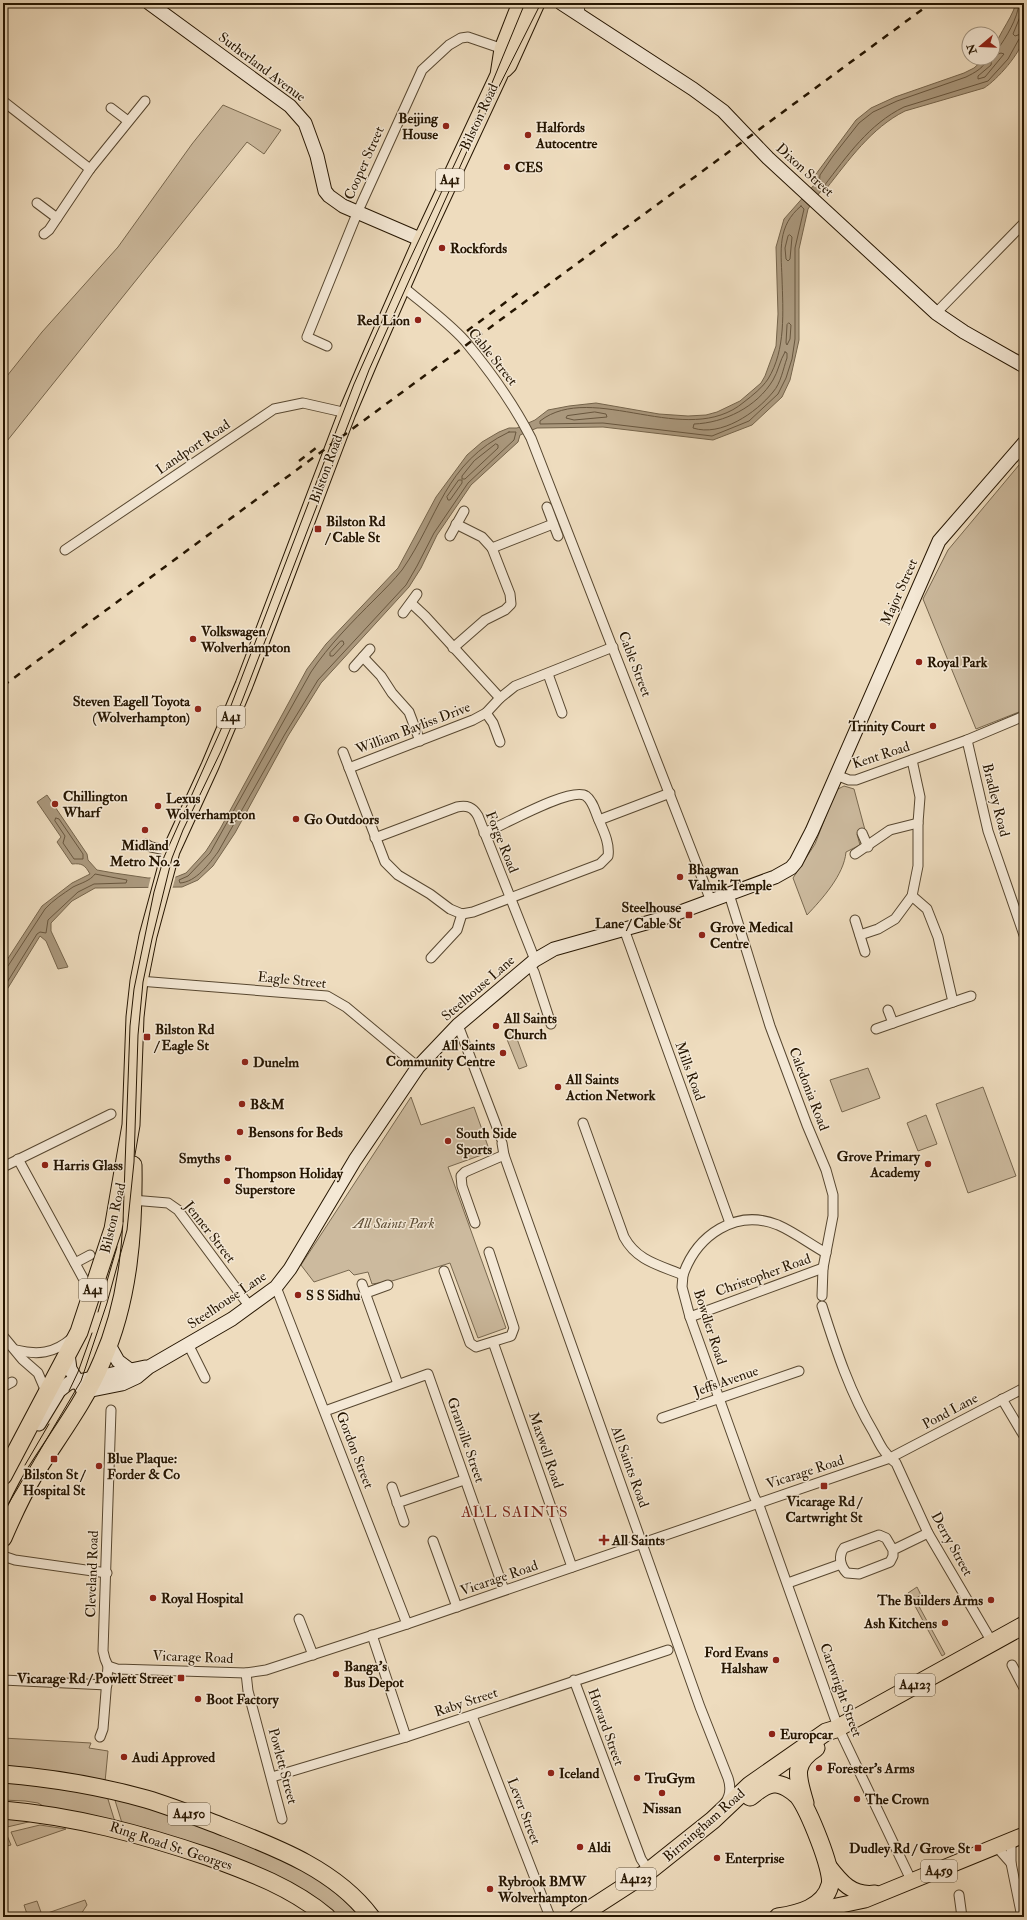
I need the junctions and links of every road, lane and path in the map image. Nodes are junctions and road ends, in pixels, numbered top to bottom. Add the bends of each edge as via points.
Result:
1 (149, 3) edge
2 (521, 3) edge
3 (536, 3) edge
4 (561, 3) edge
5 (580, 9) edge
6 (503, 49) junction
7 (499, 75) junction
8 (3, 101) edge
9 (145, 101) dead end
10 (111, 108) dead end
11 (128, 121) junction
12 (90, 169) junction
13 (37, 203) dead end
14 (358, 211) junction
15 (57, 218) junction
16 (1024, 223) edge
17 (44, 234) dead end
18 (422, 240) junction
19 (402, 286) junction
20 (936, 313) junction
21 (327, 346) dead end
22 (1024, 366) edge
23 (347, 413) junction
24 (1024, 443) edge
25 (547, 507) dead end
26 (464, 511) dead end
27 (456, 524) junction
28 (553, 524) junction
29 (450, 536) dead end
30 (558, 536) dead end
31 (492, 548) junction
32 (65, 550) dead end
33 (416, 594) dead end
34 (410, 602) junction
35 (403, 614) dead end
36 (613, 647) junction
37 (453, 648) junction
38 (370, 649) dead end
39 (363, 657) junction
40 (354, 667) dead end
41 (548, 674) junction
42 (500, 698) junction
43 (486, 713) junction
44 (562, 713) dead end
45 (1024, 716) edge
46 (967, 740) junction
47 (420, 741) junction
48 (500, 742) dead end
49 (343, 752) dead end
50 (912, 760) junction
51 (349, 768) junction
52 (836, 775) junction
53 (670, 793) junction
54 (598, 820) junction
55 (918, 824) junction
56 (484, 833) junction
57 (862, 833) dead end
58 (375, 838) junction
59 (146, 844) dead end
60 (868, 847) junction
61 (171, 851) junction
62 (855, 854) dead end
63 (729, 894) junction
64 (912, 896) junction
65 (510, 899) junction
66 (711, 901) junction
67 (462, 914) junction
68 (855, 920) dead end
69 (624, 929) junction
70 (860, 935) junction
71 (1024, 935) edge
72 (865, 952) dead end
73 (431, 958) dead end
74 (532, 962) junction
75 (139, 982) junction
76 (971, 996) dead end
77 (953, 1002) junction
78 (888, 1010) dead end
79 (893, 1023) junction
80 (551, 1024) dead end
81 (458, 1026) junction
82 (876, 1029) dead end
83 (418, 1067) junction
84 (111, 1114) dead end
85 (583, 1123) dead end
86 (131, 1125) junction
87 (504, 1155) junction
88 (18, 1159) junction
89 (3, 1166) edge
90 (132, 1200) junction
91 (476, 1223) dead end
92 (730, 1223) junction
93 (489, 1252) dead end
94 (826, 1253) junction
95 (90, 1255) dead end
96 (75, 1263) junction
97 (823, 1268) junction
98 (444, 1272) dead end
99 (684, 1275) junction
100 (83, 1278) dead end
101 (362, 1284) dead end
102 (388, 1285) dead end
103 (276, 1287) junction
104 (366, 1293) junction
105 (822, 1296) dead end
106 (822, 1306) dead end
107 (250, 1307) junction
108 (690, 1317) junction
109 (79, 1332) junction
110 (3, 1336) edge
111 (493, 1342) junction
112 (109, 1345) junction
113 (189, 1346) junction
114 (16, 1350) junction
115 (68, 1354) junction
116 (149, 1367) junction
117 (130, 1370) junction
118 (799, 1371) dead end
119 (205, 1378) dead end
120 (12, 1382) dead end
121 (86, 1383) junction
122 (398, 1384) junction
123 (3, 1387) edge
124 (1024, 1388) edge
125 (47, 1394) junction
126 (719, 1398) junction
127 (1002, 1399) junction
128 (111, 1410) dead end
129 (325, 1411) junction
130 (662, 1418) dead end
131 (1024, 1436) edge
132 (21, 1443) junction
133 (890, 1458) junction
134 (3, 1476) edge
135 (464, 1480) junction
136 (392, 1487) dead end
137 (397, 1502) junction
138 (758, 1503) junction
139 (404, 1522) dead end
140 (928, 1533) junction
141 (3, 1538) edge
142 (433, 1541) dead end
143 (642, 1543) junction
144 (893, 1550) junction
145 (3, 1556) edge
146 (15, 1560) junction
147 (3, 1561) edge
148 (842, 1564) junction
149 (572, 1567) junction
150 (107, 1573) junction
151 (788, 1583) junction
152 (504, 1590) junction
153 (457, 1607) junction
154 (299, 1619) dead end
155 (407, 1624) junction
156 (1024, 1625) edge
157 (372, 1634) junction
158 (992, 1642) junction
159 (668, 1650) dead end
160 (313, 1655) junction
161 (1012, 1665) dead end
162 (108, 1666) junction
163 (246, 1673) junction
164 (3, 1680) edge
165 (574, 1680) junction
166 (107, 1685) junction
167 (1024, 1688) edge
168 (472, 1716) junction
169 (837, 1728) junction
170 (100, 1737) dead end
171 (406, 1737) junction
172 (3, 1774) edge
173 (272, 1777) junction
174 (728, 1778) junction
175 (750, 1785) junction
176 (3, 1810) edge
177 (807, 1813) junction
178 (282, 1819) dead end
179 (713, 1820) junction
180 (1017, 1837) edge
181 (996, 1846) junction
182 (1011, 1863) junction
183 (828, 1865) junction
184 (649, 1871) junction
185 (912, 1882) junction
186 (882, 1892) junction
187 (1021, 1894) edge
188 (959, 1895) dead end
189 (359, 1900) junction
190 (796, 1914) junction
191 (585, 1915) edge
192 (327, 1917) edge
193 (371, 1917) edge
194 (384, 1917) edge
195 (550, 1917) edge
196 (778, 1917) edge
197 (962, 1917) edge
198 (1022, 1917) edge

1 - 14 street, Sutherland Avenue via 290,106 305,123 317,156 325,190 343,206
2 - 6 highway, Bilston Road / A41
3 - 7 highway, Bilston Road / A41 via 508,65
4 - 5 street, Dixon Street
5 - 20 street, Dixon Street via 729,116 756,147
6 - 7 highway, Bilston Road / A41
6 - 14 street, Cooper Street via 468,37 461,38 449,45 422,70
7 - 18 highway, Bilston Road / A41
8 - 12 street
9 - 11 street
10 - 11 street
11 - 12 street
12 - 15 street
13 - 15 street
14 - 18 street, Sutherland Avenue
14 - 21 street, Cooper Street via 307,337
15 - 17 street
16 - 20 street
18 - 19 highway, Bilston Road / A41
19 - 23 highway, Bilston Road / A41
19 - 36 street, Cable Street via 464,340 503,390 520,417 531,438
20 - 22 street, Dixon Street
23 - 32 street, Landport Road via 303,403 274,409
23 - 61 highway, Bilston Road / A41 via 244,685
24 - 52 street, Major Street via 939,541
25 - 28 street
26 - 27 street
27 - 29 street
27 - 31 street via 482,537
28 - 30 street
28 - 31 street
31 - 37 street via 510,594 511,604 485,620
33 - 34 street
34 - 35 street
34 - 37 street
36 - 41 street, William Bayliss Drive
36 - 53 street, Cable Street
37 - 42 street
38 - 39 street
39 - 40 street
39 - 47 street via 409,712
41 - 42 street, William Bayliss Drive via 515,686
41 - 44 street
42 - 43 street, William Bayliss Drive
43 - 47 street, William Bayliss Drive
43 - 48 street, William Bayliss Drive
45 - 46 street, Kent Road
46 - 50 street, Kent Road
46 - 71 street, Bradley Road via 988,831
47 - 51 street, William Bayliss Drive
49 - 51 street, William Bayliss Drive
50 - 52 street, Kent Road via 856,780
50 - 55 street via 920,797
51 - 58 street, William Bayliss Drive
52 - 63 street, Steelhouse Lane via 791,868 775,877
53 - 54 street
53 - 66 street, Cable Street
54 - 56 street via 590,800 586,796 575,794 530,810
54 - 65 street via 608,845 608,856 605,860
55 - 60 street via 890,830
55 - 64 street via 918,866
56 - 58 street, Forge Road via 476,812 463,806
56 - 65 street, Forge Road
57 - 60 street
58 - 67 street, William Bayliss Drive via 389,868 450,909
59 - 61 street via 151,848
60 - 62 street
61 - 75 highway, Bilston Road / A41 via 148,936
63 - 66 street, Steelhouse Lane
63 - 94 street, Caledonia Road via 770,1026 831,1185 834,1216
64 - 70 street via 895,919 878,929
64 - 77 street via 927,909 936,932
65 - 67 street
65 - 74 street, Forge Road
66 - 69 street, Steelhouse Lane
67 - 73 street via 457,930
68 - 70 street
69 - 74 street, Steelhouse Lane via 554,949
69 - 92 street, Mills Road
70 - 72 street
74 - 80 street, Forge Road
74 - 81 street, Steelhouse Lane
75 - 83 street, Eagle Street via 327,996 346,1007
75 - 86 highway, Bilston Road / A41 via 135,1017
76 - 77 street
77 - 79 street
78 - 79 street
79 - 82 street
81 - 83 street, Steelhouse Lane
81 - 87 street, All Saints Road
83 - 103 street, Steelhouse Lane via 355,1160 290,1269
84 - 88 street
85 - 99 street, Bowdler Road via 629,1246 641,1258
86 - 90 highway, Bilston Road / A41
86 - 109 highway, Bilston Road / A41 via 113,1229
87 - 91 street via 461,1176 462,1186
87 - 143 street, All Saints Road
88 - 89 street
88 - 96 street
90 - 107 street, Jenner Street via 168,1203 178,1210
90 - 112 highway, Bilston Road / A41 via 125,1284
92 - 94 street via 739,1220 778,1225
92 - 99 street via 704,1240 689,1260
93 - 111 street via 514,1328 511,1336
94 - 97 street, Caledonia Road
95 - 96 street
96 - 100 street
97 - 105 street, Caledonia Road
97 - 108 street, Christopher Road
98 - 111 street via 470,1343 476,1347
99 - 108 street, Bowdler Road via 682,1287
101 - 104 street
102 - 104 street
103 - 107 street, Steelhouse Lane
103 - 129 street, Gordon Street
104 - 122 street
106 - 133 street via 861,1412
107 - 113 street, Steelhouse Lane
108 - 126 street, Bowdler Road
109 - 114 street via 50,1352 34,1354
109 - 115 highway, Bilston Road / A41
110 - 114 street
111 - 149 street, Maxwell Road
112 - 117 street via 118,1361
112 - 121 highway, Bilston Road / A41
113 - 116 street, Steelhouse Lane
113 - 119 street
114 - 125 street via 38,1373
115 - 121 street via 70,1369
115 - 125 highway, Bilston Road / A41
116 - 117 street, Steelhouse Lane
116 - 121 street, Steelhouse Lane via 137,1377 122,1384
117 - 121 street, Steelhouse Lane
118 - 126 street, Jeffs Avenue
120 - 123 street
121 - 132 street, Steelhouse Lane via 63,1386 32,1436
121 - 141 highway, Bilston Road / A41 via 33,1477
122 - 129 street, Granville Street
122 - 135 street, Granville Street via 428,1374
124 - 127 street, Pond Lane
125 - 132 highway, Bilston Road / A41
126 - 130 street, Jeffs Avenue
126 - 138 street, Bowdler Road
127 - 131 street
127 - 133 street, Pond Lane
128 - 150 street, Cleveland Road
129 - 155 street, Gordon Street
132 - 134 highway, Bilston Road / A41
133 - 138 street, Vicarage Road
133 - 140 street, Derry Street via 896,1463
135 - 137 street
135 - 152 street, Granville Street
136 - 137 street
137 - 139 street
138 - 143 street, Vicarage Road
138 - 151 street, Cartwright Street
140 - 144 street
140 - 158 street, Derry Street
142 - 153 street
143 - 149 street, Vicarage Road
143 - 174 street, All Saints Road
144 - 148 street via 890,1562 859,1574 847,1573
144 - 148 street via 886,1538 879,1535 844,1548 840,1554
145 - 146 street
146 - 147 street
146 - 150 street
148 - 151 street
149 - 152 street, Vicarage Road
150 - 162 street, Cleveland Road via 104,1659
151 - 169 street, Cartwright Street
152 - 153 street, Vicarage Road
153 - 155 street, Vicarage Road
154 - 160 street
155 - 157 street, Vicarage Road
156 - 158 highway, A4123
157 - 160 street, Vicarage Road
157 - 171 street
158 - 169 highway, A4123
159 - 165 street, Raby Street
160 - 163 street, Vicarage Road via 266,1670
161 - 167 street
162 - 163 street, Vicarage Road via 117,1669
162 - 166 street, Cleveland Road
163 - 173 street, Powlett Street via 248,1691
164 - 166 street
165 - 168 street, Raby Street
165 - 184 street, Howard Street via 641,1859
166 - 170 street, Cleveland Road
168 - 171 street, Raby Street
168 - 195 street, Lever Street
169 - 175 highway, A4123 via 826,1732
169 - 177 highway, A4123 via 830,1738 804,1757 799,1766 800,1786
169 - 185 street, Cartwright Street
171 - 173 street, Raby Street
172 - 189 highway, A4150 via 104,1788 147,1799 272,1846 312,1867
173 - 178 street, Powlett Street
174 - 175 street via 742,1785
174 - 179 street, All Saints Road via 731,1786 729,1797
175 - 179 highway, Birmingham Road / A4123
176 - 192 highway, Ring Road St. Georges / A4150 via 34,1812 88,1822 162,1841 278,1885 317,1908
177 - 179 highway, A4123 via 798,1796 784,1786 774,1784 764,1787
177 - 183 highway, A4123
179 - 184 highway, Birmingham Road / A4123
180 - 181 main road, A459
180 - 182 street
181 - 182 street
181 - 185 main road, A459
182 - 187 street
183 - 186 main road, A459 via 852,1891 870,1894
183 - 190 highway, A4123 via 831,1876 826,1894 811,1908
184 - 191 highway, Birmingham Road / A4123
185 - 186 main road, A459
186 - 190 main road, A459 via 865,1900
187 - 198 street
188 - 197 street
189 - 193 highway, A4150
189 - 194 highway
190 - 196 highway, A4123

